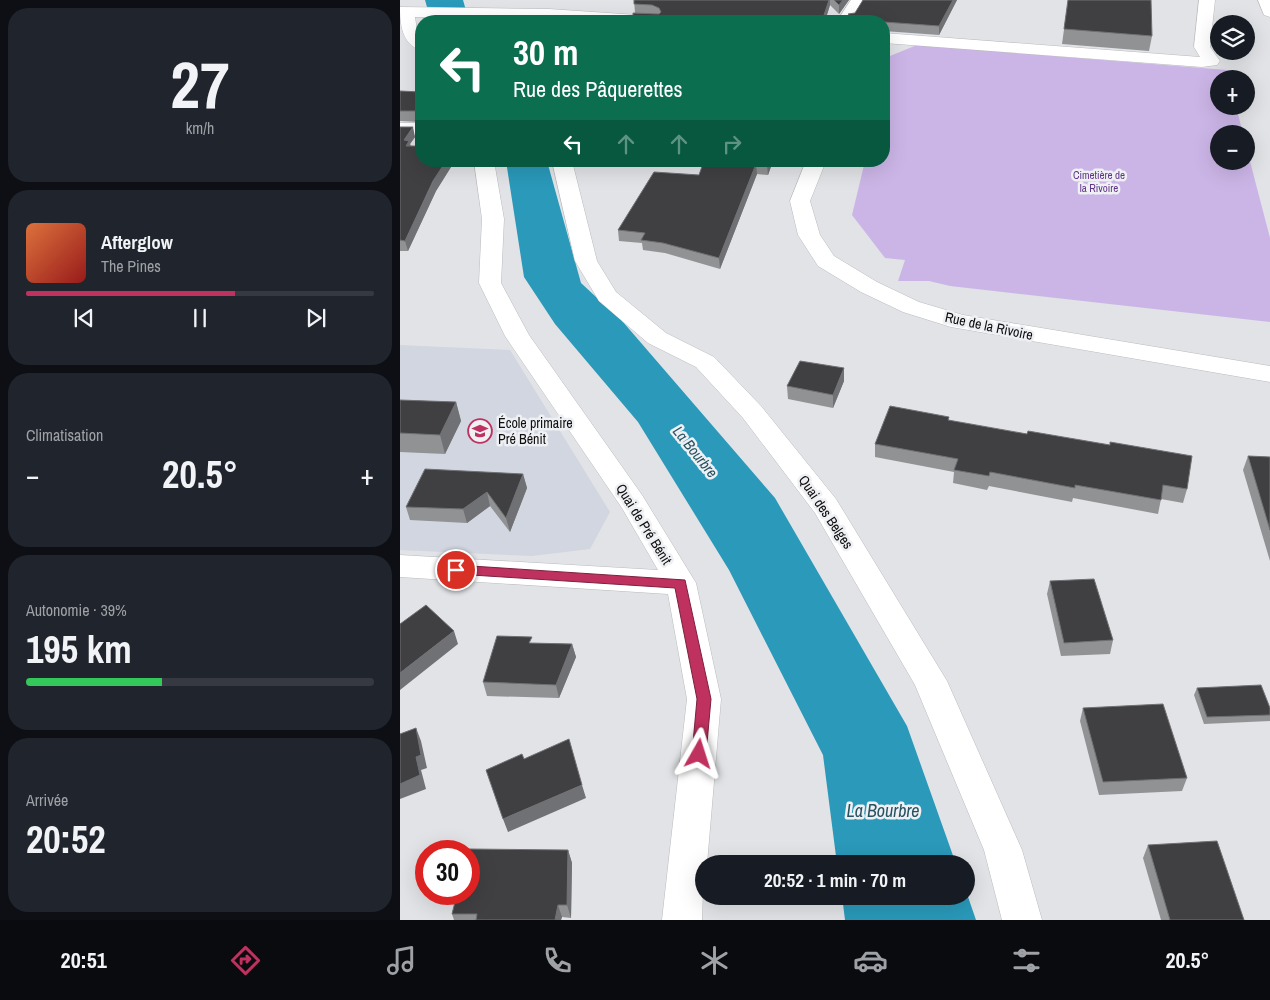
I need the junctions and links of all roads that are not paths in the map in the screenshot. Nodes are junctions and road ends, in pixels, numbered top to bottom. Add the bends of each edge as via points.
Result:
1 (859, 0) edge
2 (1207, 0) edge
3 (1266, 0) edge
4 (407, 12) edge
5 (490, 12) edge
6 (1270, 12) edge
7 (564, 15) edge
8 (849, 15) edge
9 (415, 38) edge
10 (890, 38) edge
11 (400, 129) edge
12 (415, 129) edge
13 (485, 167) edge
14 (563, 167) edge
15 (814, 167) edge
16 (1270, 374) edge
17 (400, 566) edge
18 (681, 583) junction
19 (682, 920) edge
20 (1022, 920) edge

1 - 8 main road
2 - 10 main road via 1202,47 1211,61
3 - 6 main road
4 - 5 main road
4 - 9 main road via 409,31
5 - 7 main road
11 - 12 main road
13 - 18 main road, Quai de Pré Bénit via 493,219 490,283 517,336 632,502
14 - 20 main road, Quai des Belges via 586,261 607,296 657,338 705,362 752,412 826,506 930,681 1003,850
15 - 16 main road, Rue de la Rivoire via 800,201 809,235 826,260 910,306 959,322
17 - 18 main road
18 - 19 main road, Quai de Pré Bénit via 704,699

